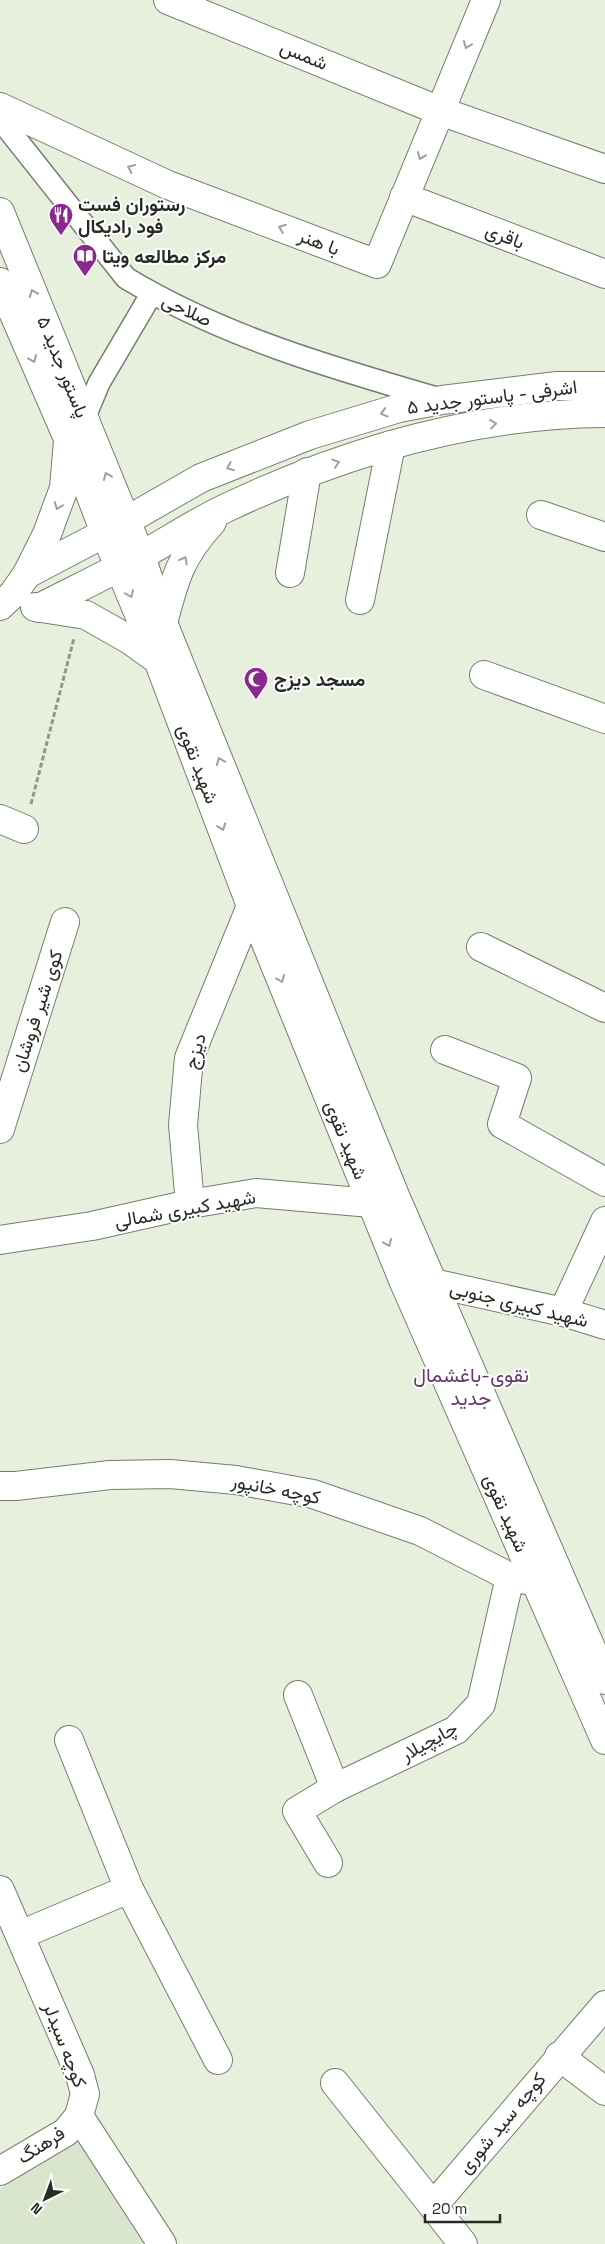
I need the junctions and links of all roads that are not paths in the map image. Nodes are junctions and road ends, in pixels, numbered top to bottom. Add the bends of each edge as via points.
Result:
1 (168, 0) edge
2 (486, 0) edge
3 (0, 107) edge
4 (440, 111) junction
5 (0, 119) edge
6 (605, 169) edge
7 (404, 197) junction
8 (0, 212) edge
9 (605, 274) edge
10 (0, 282) edge
11 (152, 293) junction
12 (605, 386) edge
13 (442, 400) junction
14 (605, 413) edge
15 (84, 419) junction
16 (68, 441) junction
17 (391, 445) junction
18 (307, 472) junction
19 (224, 508) junction
20 (541, 515) dead end
21 (116, 527) junction
22 (605, 537) edge
23 (130, 561) junction
24 (290, 573) dead end
25 (27, 574) junction
26 (360, 600) dead end
27 (0, 607) edge
28 (39, 608) junction
29 (164, 622) junction
30 (158, 660) junction
31 (484, 674) dead end
32 (605, 719) edge
33 (251, 906) junction
34 (66, 922) dead end
35 (481, 948) dead end
36 (605, 1008) edge
37 (445, 1050) dead end
38 (0, 1129) edge
39 (605, 1182) edge
40 (372, 1203) junction
41 (190, 1204) junction
42 (605, 1221) edge
43 (0, 1240) edge
44 (433, 1283) junction
45 (563, 1312) junction
46 (605, 1325) edge
47 (0, 1486) edge
48 (510, 1576) junction
49 (537, 1582) junction
50 (605, 1680) edge
51 (298, 1695) dead end
52 (69, 1740) dead end
53 (605, 1740) edge
54 (336, 1788) junction
55 (328, 1863) dead end
56 (129, 1889) junction
57 (0, 1890) edge
58 (20, 1935) junction
59 (605, 2005) edge
60 (559, 2056) junction
61 (218, 2060) dead end
62 (335, 2083) dead end
63 (605, 2091) edge
64 (79, 2116) junction
65 (0, 2171) edge
66 (433, 2206) junction
67 (162, 2244) edge
68 (463, 2244) edge

1 - 4 street, شمس
2 -> 4 street, با هنر
7 -> 3 street, با هنر via 377,264 168,185
4 - 6 street, شمس
4 -> 7 street, با هنر
5 - 11 street, صلاحی via 126,278
7 - 9 street, باقری
15 -> 8 street, پاستور جدید ۵
10 -> 16 street, پاستور جدید ۵
11 - 13 street, صلاحی via 250,339
11 - 15 street via 99,383
12 - 13 street, اشرفی - پاستور جدید ۵ via 557,386
13 -> 21 street, اشرفی - پاستور جدید ۵ via 399,408 310,435 201,478
17 -> 14 street, اشرفی - پاستور جدید ۵ via 464,427 576,413
21 -> 15 street, پاستور جدید ۵
16 - 21 street, پاستور جدید ۵
16 -> 25 street via 64,488 47,534
18 -> 17 street, اشرفی - پاستور جدید ۵
17 - 26 street
18 - 19 street, اشرفی - پاستور جدید ۵
18 - 24 street
19 - 23 street, اشرفی - پاستور جدید ۵
29 -> 19 street via 176,574 194,542
20 - 22 street
21 - 23 street, شهید نقوی
21 - 25 street, اشرفی - پاستور جدید ۵
23 - 28 street, اشرفی - پاستور جدید ۵
23 - 29 street, شهید نقوی
23 -> 30 street, شهید نقوی
25 - 27 street
27 - 28 street
28 - 30 street via 86,615
44 -> 29 street, شهید نقوی
30 -> 33 street, شهید نقوی
31 - 32 street
33 -> 40 street, شهید نقوی
33 - 41 street, دیزج via 189,1058 183,1125
34 - 38 street, کوی شیر فروشان
35 - 36 street
37 - 39 street via 517,1078 502,1124
40 - 41 street, شهید کبیری شمالی via 256,1193
40 -> 49 street, شهید نقوی via 402,1280
41 - 43 street, شهید کبیری شمالی via 92,1226
42 - 45 street
44 - 45 street, شهید کبیری جنوبی
44 - 50 street, شهید نقوی
45 - 46 street, شهید کبیری جنوبی
47 - 48 street, کوچه خانپور via 110,1475 170,1474 236,1480 313,1494 420,1531
48 - 49 street, کوچه خانپور
48 - 54 street, چایچیلار via 481,1704 456,1730
49 - 53 street, شهید نقوی
51 - 54 street
52 - 56 street
54 - 55 street, چایچیلار via 298,1811
56 - 58 street
56 - 61 street
57 - 58 street, کوچه سیدلر
58 - 64 street, کوچه سیدلر via 80,2074 85,2094
59 - 60 street, کوچه سید شوری
60 - 63 street
60 - 66 street, کوچه سید شوری
62 - 66 street
64 - 65 street, فرهنگ via 66,2132
64 - 67 street, کوچه سیدلر
66 - 68 street

